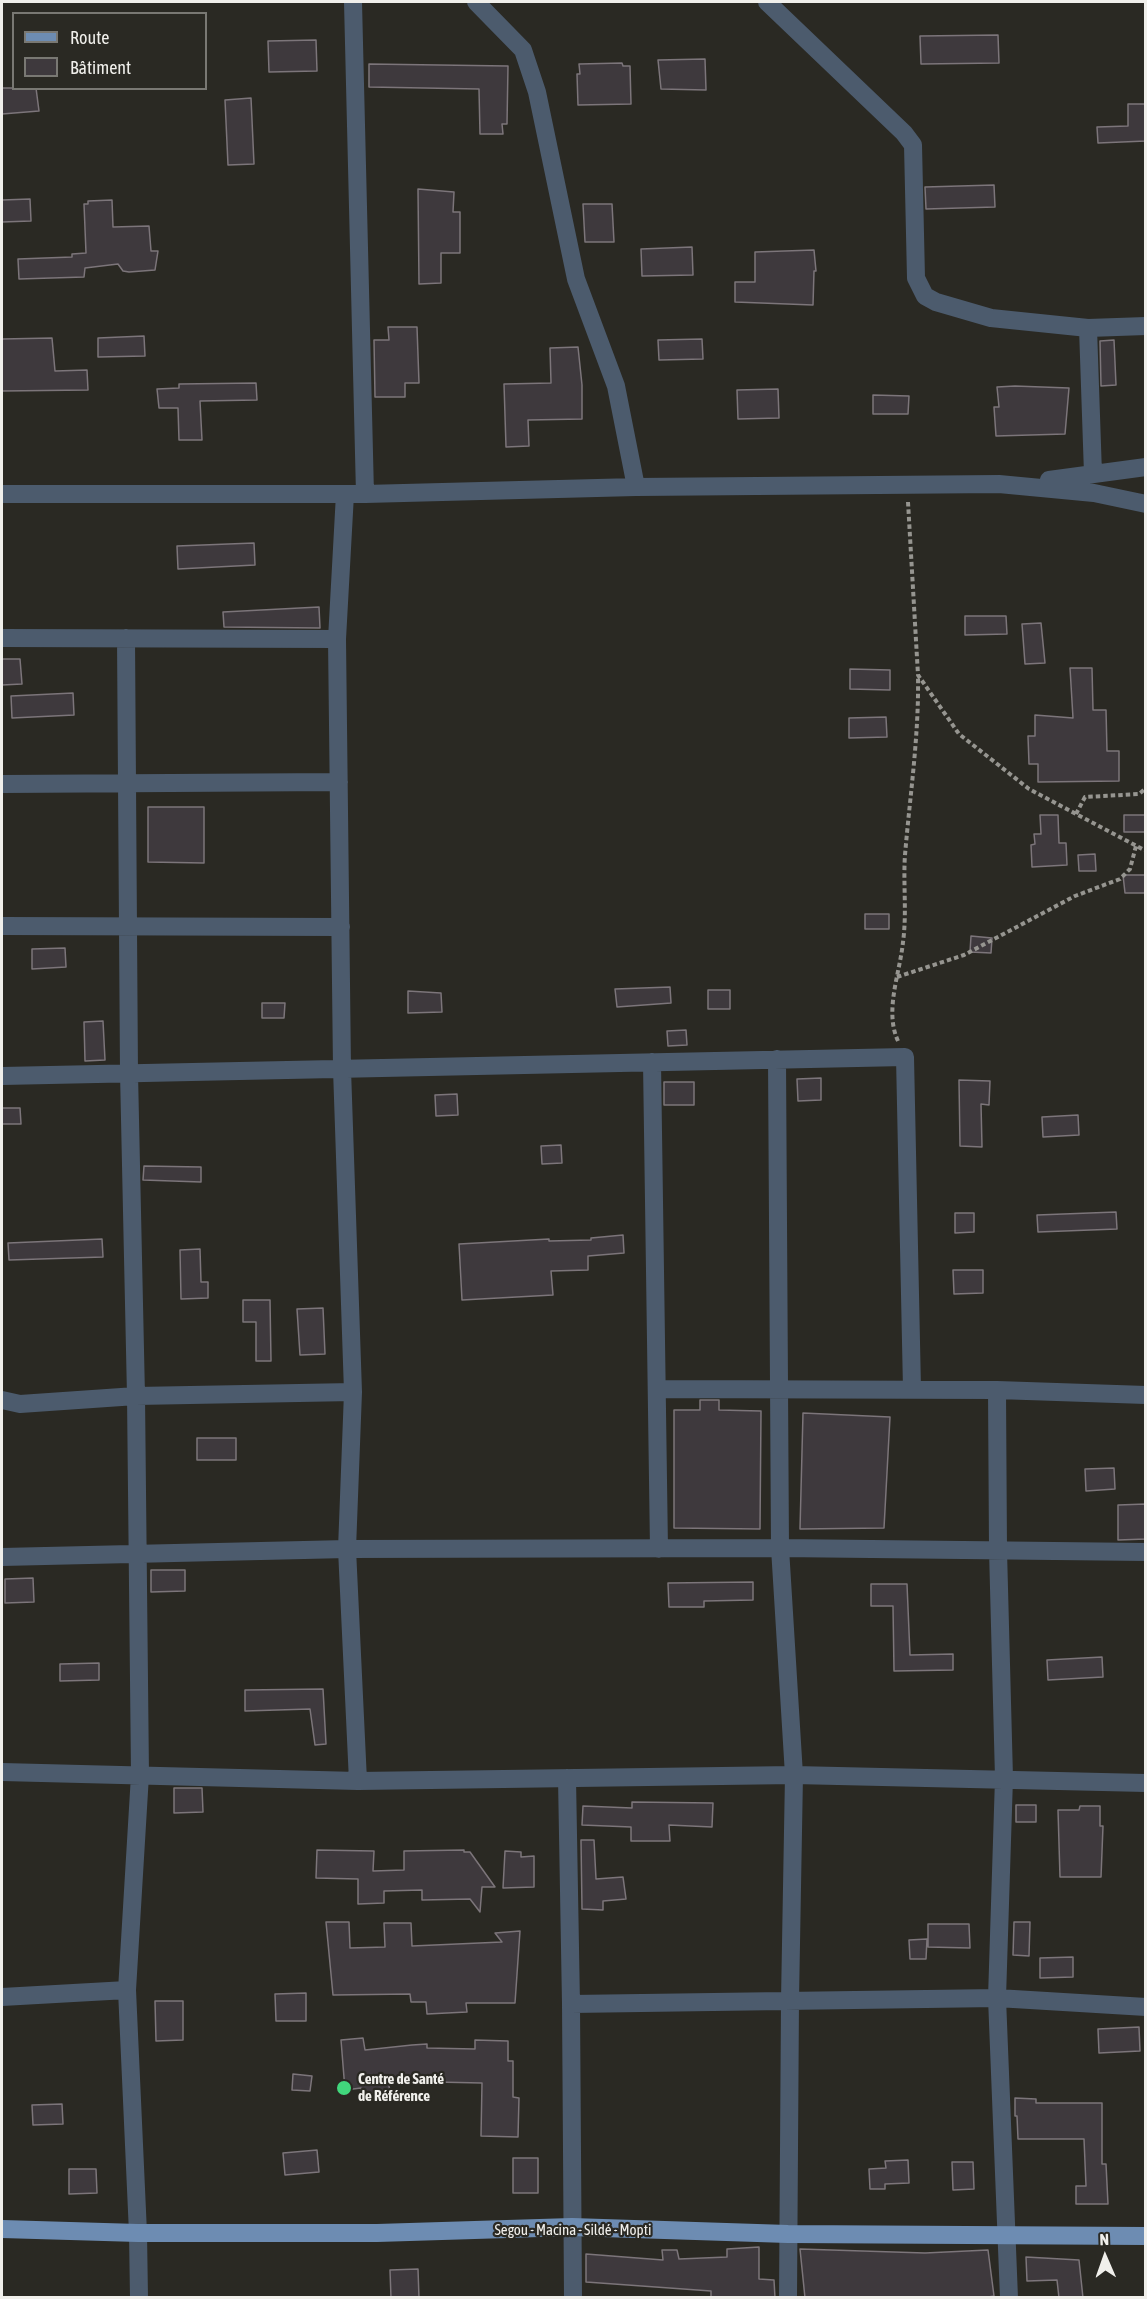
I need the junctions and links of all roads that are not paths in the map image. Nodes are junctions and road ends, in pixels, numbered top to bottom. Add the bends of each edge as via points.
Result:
1 (353, 2) edge
2 (476, 2) edge
3 (767, 2) edge
4 (1146, 327) edge
5 (1088, 328) junction
6 (1146, 468) edge
7 (1093, 474) junction
8 (999, 484) junction
9 (636, 487) junction
10 (2, 494) edge
11 (345, 494) junction
12 (365, 494) junction
13 (1146, 504) edge
14 (2, 638) edge
15 (126, 638) junction
16 (337, 639) junction
17 (339, 782) junction
18 (126, 783) junction
19 (2, 784) edge
20 (2, 926) edge
21 (128, 926) junction
22 (341, 927) junction
23 (777, 1059) junction
24 (652, 1062) junction
25 (342, 1069) junction
26 (129, 1074) junction
27 (2, 1076) edge
28 (657, 1389) junction
29 (779, 1389) junction
30 (912, 1389) junction
31 (997, 1390) junction
32 (353, 1392) junction
33 (1146, 1395) edge
34 (136, 1396) junction
35 (2, 1400) edge
36 (780, 1548) junction
37 (347, 1549) junction
38 (659, 1549) junction
39 (998, 1550) junction
40 (1146, 1552) edge
41 (138, 1554) junction
42 (2, 1557) edge
43 (2, 1772) edge
44 (140, 1775) junction
45 (794, 1775) junction
46 (567, 1778) junction
47 (1004, 1778) junction
48 (358, 1781) junction
49 (1146, 1783) edge
50 (128, 1990) junction
51 (2, 1996) edge
52 (997, 1998) junction
53 (790, 2000) junction
54 (571, 2004) junction
55 (1146, 2007) edge
56 (572, 2227) junction
57 (2, 2229) edge
58 (138, 2233) junction
59 (788, 2234) junction
60 (1006, 2236) junction
61 (1146, 2236) edge
62 (139, 2298) edge
63 (573, 2298) edge
64 (788, 2298) edge
65 (1009, 2298) edge

1 - 12 street
2 - 9 street via 523,51 537,92 576,279 616,386
3 - 5 street via 913,145 916,278 925,296 991,318
4 - 5 street
5 - 7 street
6 - 7 street
7 - 8 street
8 - 9 street
8 - 13 street via 1094,493
9 - 12 street
10 - 11 street
11 - 12 street
11 - 16 street
14 - 15 street
15 - 16 street
15 - 18 street
16 - 17 street
17 - 18 street
17 - 22 street
18 - 19 street
18 - 21 street
20 - 21 street
21 - 22 street
21 - 26 street
22 - 25 street
23 - 24 street
23 - 29 street
23 - 30 street via 905,1057
24 - 25 street
24 - 28 street
25 - 26 street
25 - 32 street
26 - 27 street
26 - 34 street
28 - 29 street
28 - 38 street
29 - 30 street
29 - 36 street
30 - 31 street
31 - 33 street
31 - 39 street
32 - 34 street
32 - 37 street
34 - 35 street via 20,1404
34 - 41 street
36 - 38 street
36 - 39 street
36 - 45 street
37 - 38 street
37 - 41 street
37 - 48 street
39 - 40 street
39 - 47 street
41 - 42 street
41 - 44 street
43 - 44 street
44 - 48 street
44 - 50 street
45 - 46 street
45 - 47 street
45 - 53 street
46 - 48 street
46 - 54 street
47 - 49 street
47 - 52 street
50 - 51 street
50 - 58 street
52 - 53 street
52 - 55 street
52 - 60 street
53 - 54 street
53 - 59 street
54 - 56 street
56 - 58 main road, Segou - Macina - Sildé - Mopti via 376,2233
56 - 59 main road, Segou - Macina - Sildé - Mopti
56 - 63 street
57 - 58 main road, Segou - Macina - Sildé - Mopti
58 - 62 street
59 - 60 main road, Segou - Macina - Sildé - Mopti
59 - 64 street
60 - 61 main road, Segou - Macina - Sildé - Mopti
60 - 65 street

